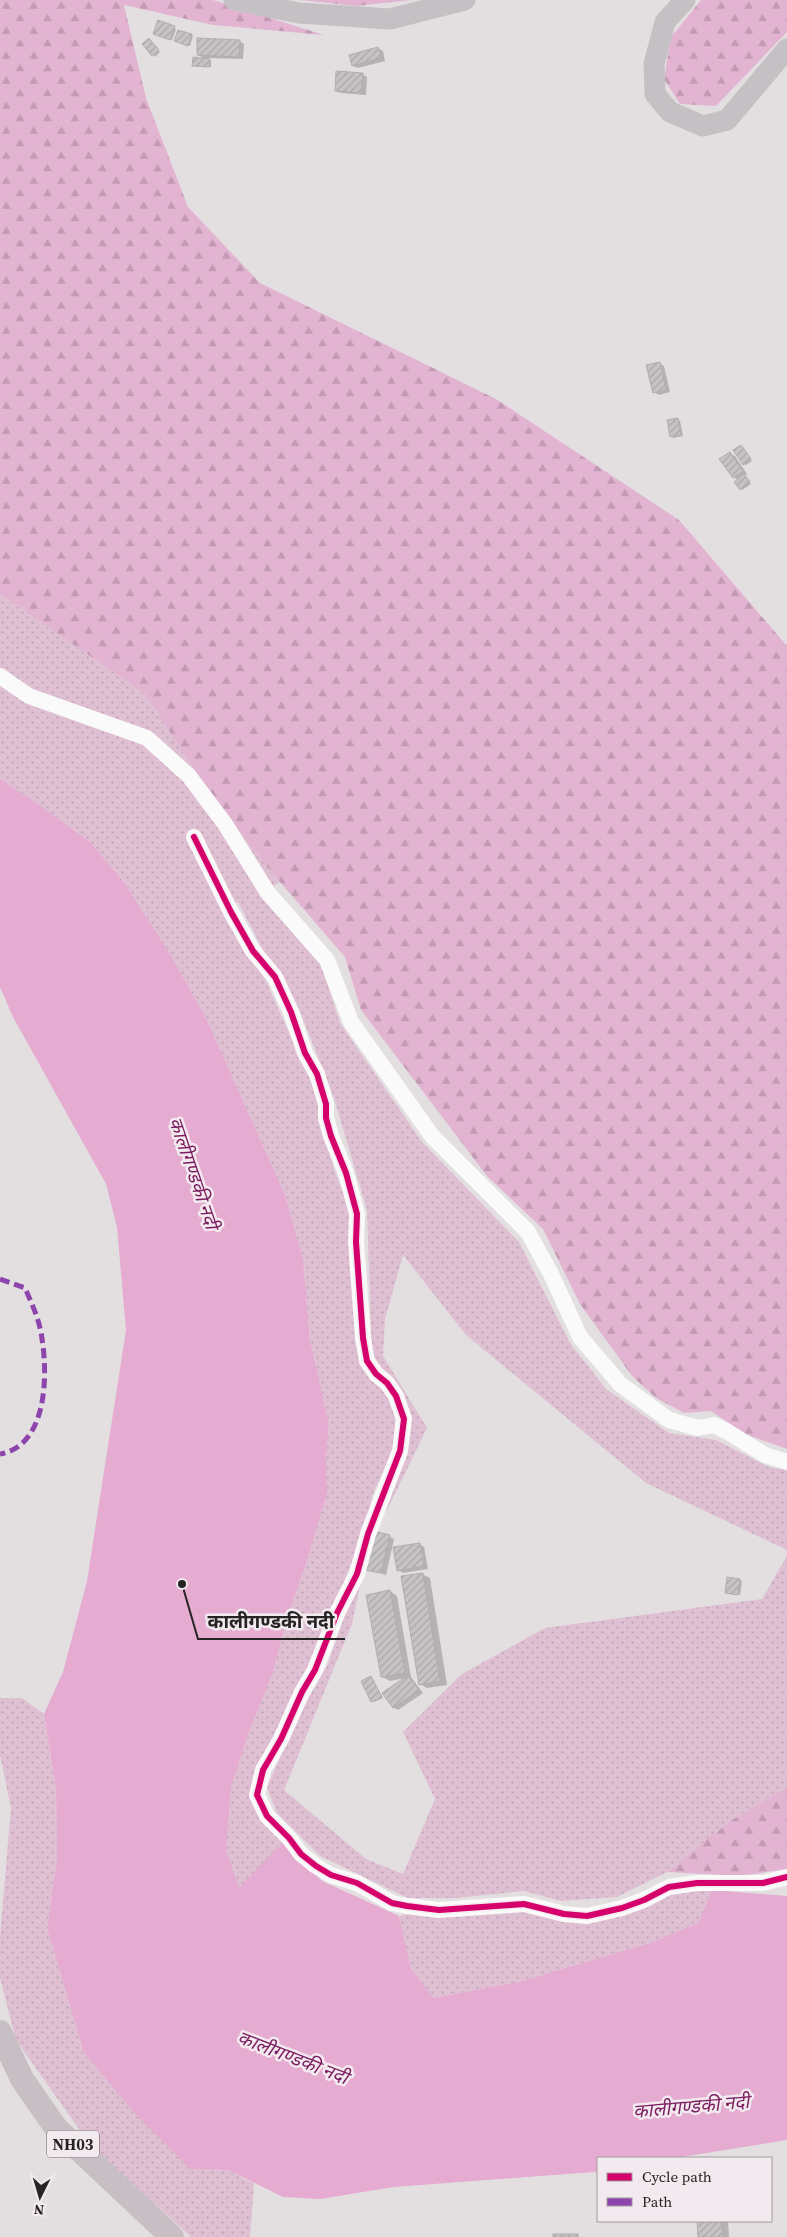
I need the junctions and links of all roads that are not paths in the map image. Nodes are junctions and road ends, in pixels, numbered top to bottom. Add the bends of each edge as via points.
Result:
1 (234, 0) edge
2 (465, 0) edge
3 (685, 0) edge
4 (787, 49) edge
5 (0, 676) edge
6 (194, 837) dead end
7 (787, 1462) edge
8 (787, 1877) edge
9 (0, 2032) edge
10 (172, 2237) edge

1 - 2 main road via 299,13 390,19
3 - 4 main road via 666,22 654,64 655,94 670,112 703,126 727,120
5 - 7 street via 29,696 147,738 188,776 225,824 268,893 327,960 351,1022 432,1136 528,1232 552,1274 580,1337 620,1384 669,1420 698,1428 714,1425 765,1455
6 - 8 street via 230,912 253,951 275,977 305,1053 318,1074 331,1136 346,1173 357,1214 356,1242 367,1362 396,1396 404,1419 400,1451 368,1534 357,1574 337,1613 315,1670 264,1770 256,1795 267,1816 301,1854 331,1875 357,1883 392,1903 439,1910 524,1904 587,1916 637,1903 669,1887 697,1883 763,1883
9 - 10 highway, NH03 via 22,2079 56,2128

